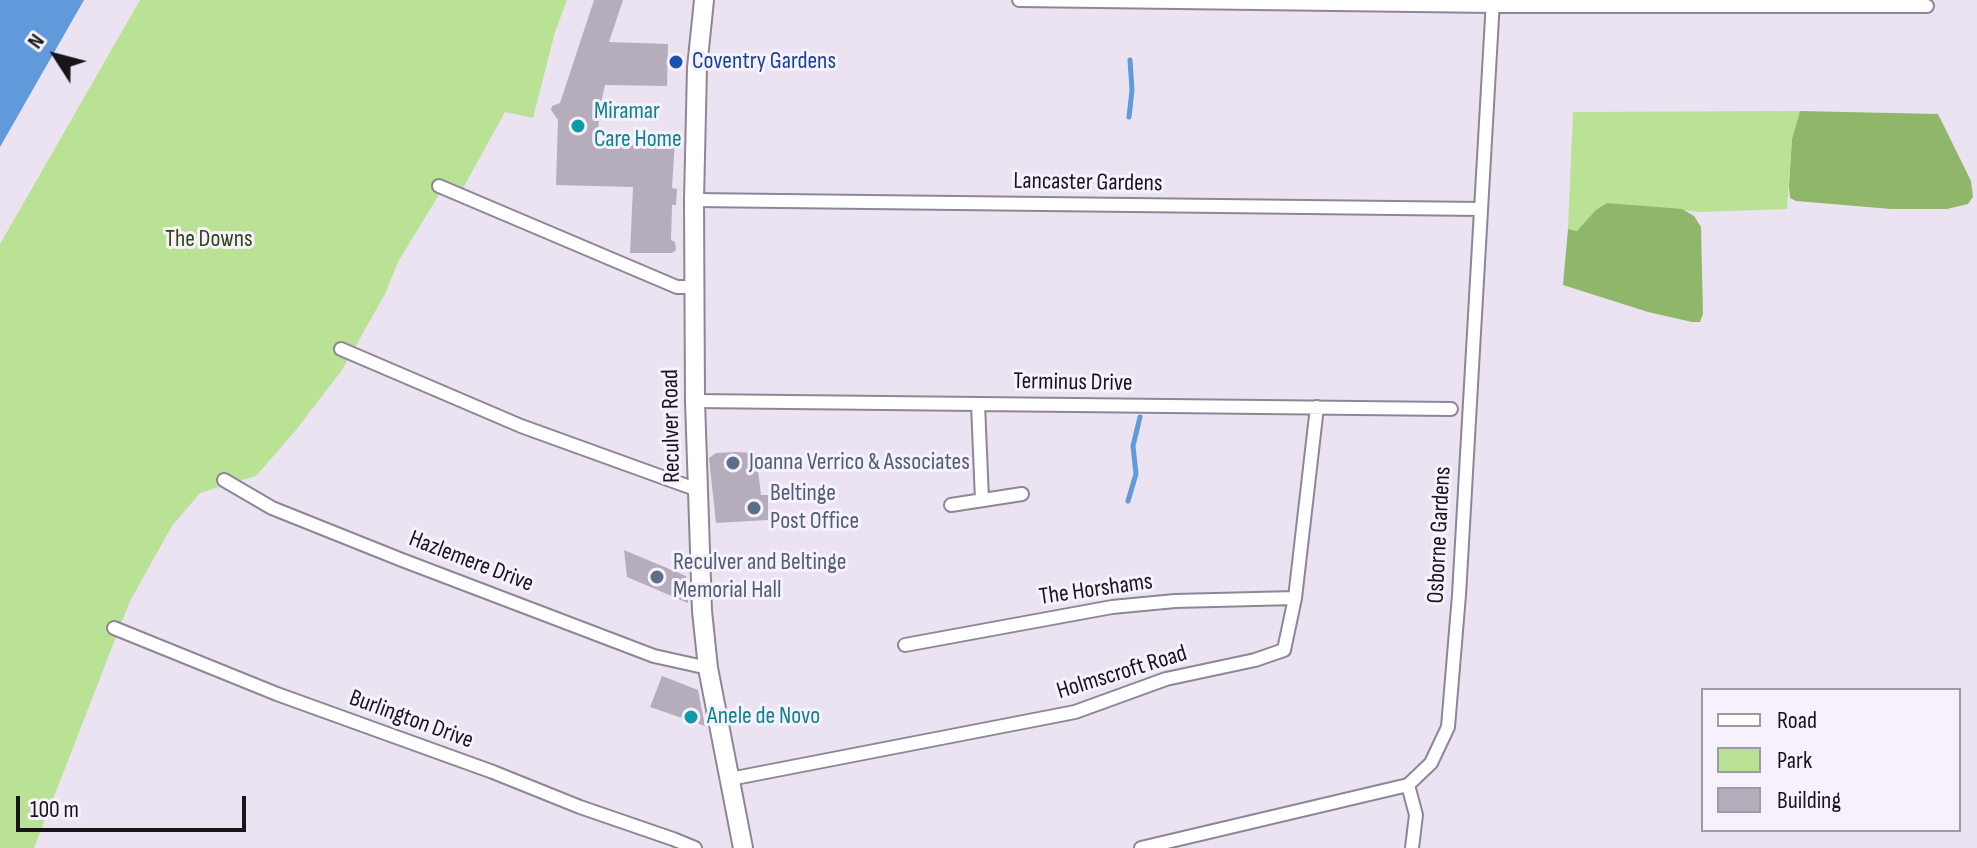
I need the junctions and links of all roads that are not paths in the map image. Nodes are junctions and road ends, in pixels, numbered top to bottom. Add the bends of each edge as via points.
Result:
1 (704, 0) edge
2 (1019, 0) edge
3 (1493, 3) edge
4 (1927, 6) dead end
5 (439, 186) dead end
6 (694, 200) junction
7 (1481, 209) junction
8 (694, 287) junction
9 (341, 349) dead end
10 (695, 401) junction
11 (978, 404) junction
12 (1317, 407) junction
13 (1451, 409) dead end
14 (224, 480) dead end
15 (698, 490) junction
16 (1022, 494) dead end
17 (982, 500) junction
18 (951, 505) dead end
19 (1295, 598) junction
20 (114, 628) dead end
21 (905, 645) dead end
22 (708, 668) junction
23 (730, 779) junction
24 (1408, 785) junction
25 (695, 848) edge
26 (743, 848) edge
27 (1141, 848) edge
28 (1412, 848) edge

1 - 6 street, Reculver Road
2 - 3 street
3 - 4 street
3 - 7 street, Osborne Gardens
5 - 8 street via 677,287
6 - 7 street, Lancaster Gardens
6 - 8 street, Reculver Road
7 - 24 street, Osborne Gardens via 1448,727 1431,763
8 - 10 street, Reculver Road
9 - 15 street via 521,426
10 - 11 street, Terminus Drive
10 - 15 street, Reculver Road
11 - 12 street, Terminus Drive
11 - 17 street
12 - 13 street, Terminus Drive
12 - 19 street, Holmscroft Road
14 - 22 street, Hazlemere Drive via 272,508 402,560 654,656
15 - 22 street, Reculver Road
16 - 17 street
17 - 18 street
19 - 21 street, The Horshams via 1112,607
19 - 23 street, Holmscroft Road via 1284,650 1255,660 1166,679 1075,712
20 - 25 street, Burlington Drive via 277,694
22 - 23 street, Reculver Road
23 - 26 street, Reculver Road
24 - 27 street
24 - 28 street via 1416,815

